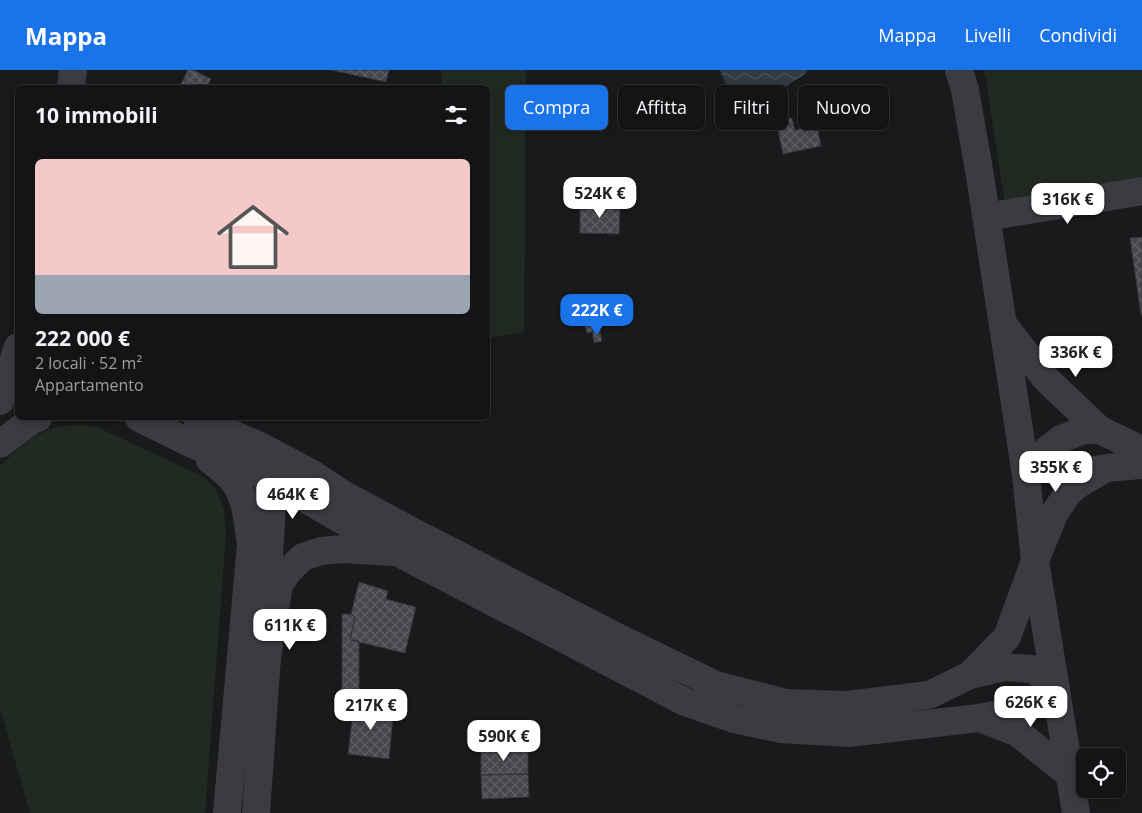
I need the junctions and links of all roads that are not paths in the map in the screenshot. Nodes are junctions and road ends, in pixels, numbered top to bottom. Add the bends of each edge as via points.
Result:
1 (74, 70) edge
2 (959, 70) edge
3 (72, 85) edge
4 (1142, 191) edge
5 (986, 217) junction
6 (1002, 322) junction
7 (15, 357) edge
8 (0, 401) edge
9 (32, 420) edge
10 (142, 420) edge
11 (207, 422) edge
12 (1100, 430) junction
13 (0, 444) edge
14 (192, 444) junction
15 (1142, 450) edge
16 (1028, 463) junction
17 (1142, 465) edge
18 (1106, 468) junction
19 (266, 476) junction
20 (341, 493) junction
21 (251, 544) junction
22 (397, 552) junction
23 (1035, 561) junction
24 (267, 657) junction
25 (970, 675) junction
26 (1055, 684) junction
27 (979, 718) junction
28 (1070, 775) junction
29 (227, 813) edge
30 (256, 813) edge
31 (1076, 813) edge

1 - 3 street
2 - 5 street
4 - 5 street
5 - 6 street
6 - 12 street via 1045,378
6 - 16 street
7 - 8 street
9 - 13 street
10 - 14 street
11 - 19 street via 251,452
11 - 20 street via 311,473
12 - 15 street
12 - 16 street via 1084,430 1061,439
14 - 19 street
14 - 21 street via 230,476 240,489
16 - 18 street via 1070,475
16 - 23 street
17 - 18 street
18 - 23 street via 1068,494 1054,514
19 - 20 street via 286,471
19 - 21 street via 255,492
19 - 22 street
19 - 24 street via 272,507 266,607
20 - 25 street via 716,685 786,703 847,705 928,696
21 - 29 street
22 - 24 street via 343,549 303,557 279,585
22 - 27 street via 685,702 734,719 781,729 848,733
23 - 25 street via 1007,637
23 - 26 street
24 - 30 street
25 - 26 street via 1004,667 1032,669
26 - 27 street via 1017,711
26 - 28 street
27 - 28 street via 1018,733
28 - 31 street

